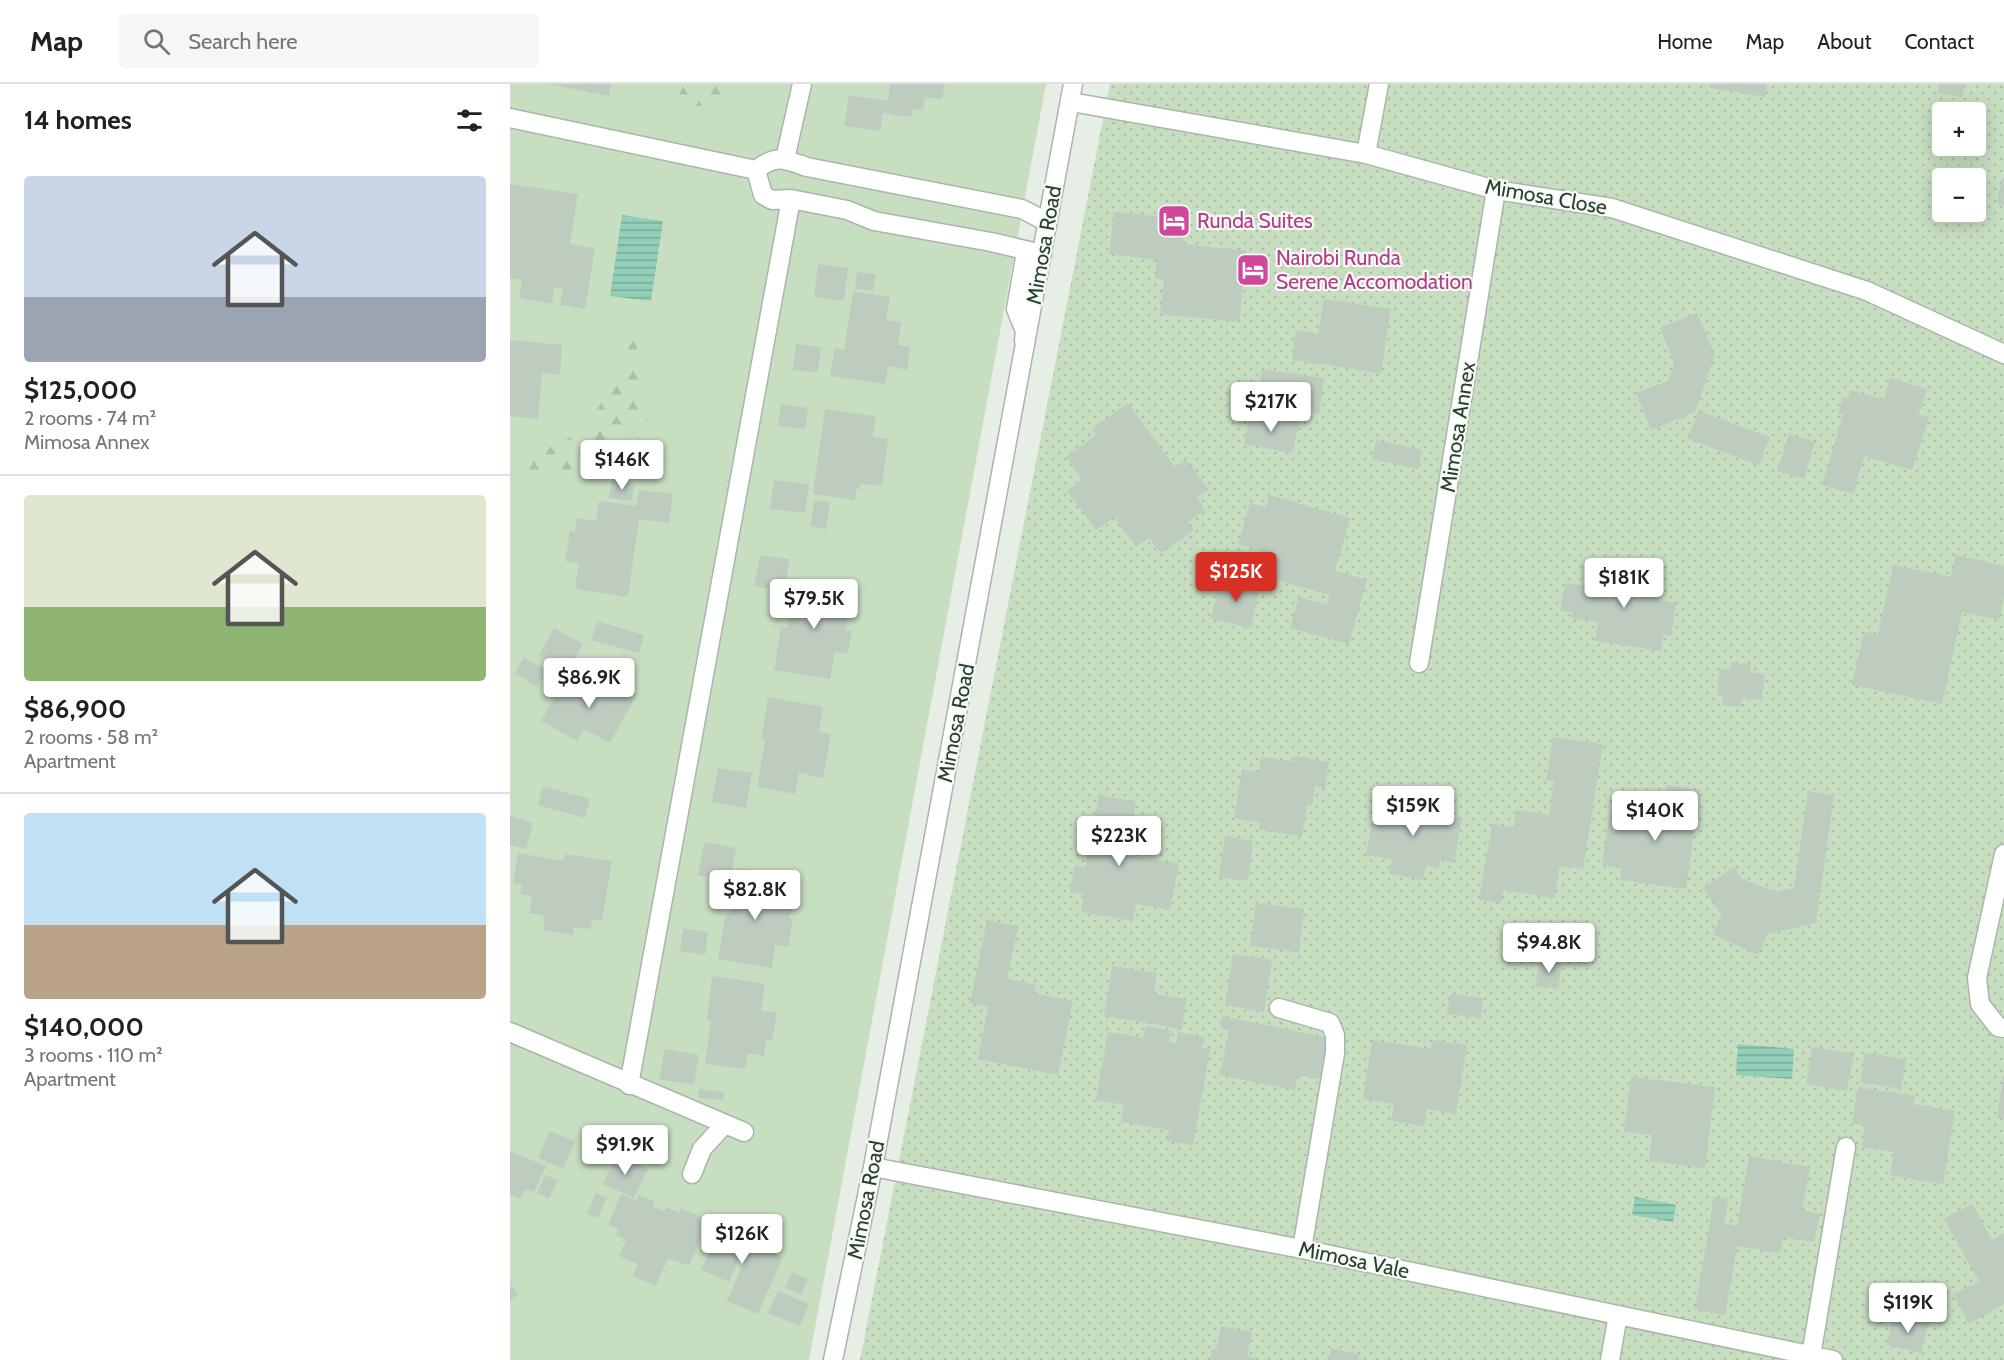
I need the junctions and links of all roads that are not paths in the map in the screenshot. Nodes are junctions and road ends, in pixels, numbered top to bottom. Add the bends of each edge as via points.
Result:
1 (802, 84) edge
2 (1378, 84) edge
3 (1072, 93) edge
4 (510, 118) edge
5 (1366, 154) junction
6 (785, 159) junction
7 (756, 170) junction
8 (1496, 190) junction
9 (791, 199) junction
10 (1047, 222) junction
11 (1034, 253) junction
12 (2004, 354) edge
13 (1419, 663) dead end
14 (2004, 854) edge
15 (1279, 1008) dead end
16 (2004, 1028) edge
17 (510, 1032) edge
18 (629, 1085) junction
19 (724, 1125) junction
20 (744, 1132) dead end
21 (1846, 1147) dead end
22 (873, 1167) junction
23 (692, 1174) dead end
24 (1302, 1249) junction
25 (1618, 1315) junction
26 (1811, 1356) junction
27 (833, 1360) edge
28 (1610, 1360) edge
29 (1833, 1360) edge

1 - 6 street
2 - 5 street
3 - 5 street, Mimosa Close
3 - 10 street, Mimosa Road
4 - 7 street
5 - 8 street, Mimosa Close
6 - 7 street via 769,159
6 - 10 street via 807,167 1022,209
7 - 9 street via 763,195 772,200
8 - 12 street, Mimosa Close via 1612,208 1867,291
8 - 13 street, Mimosa Annex
9 - 11 street via 848,210 874,221
9 - 18 street
10 - 11 street, Mimosa Road
11 - 22 street, Mimosa Road via 1024,361
14 - 16 street via 1977,978 1980,1004 1998,1027
15 - 24 street via 1320,1018 1330,1023 1335,1035
17 - 18 street
18 - 19 street
19 - 20 street
19 - 23 street via 702,1149
21 - 26 street
22 - 24 street, Mimosa Vale
22 - 27 street, Mimosa Road
24 - 25 street, Mimosa Vale
25 - 26 street, Mimosa Vale
25 - 28 street
26 - 29 street, Mimosa Vale

